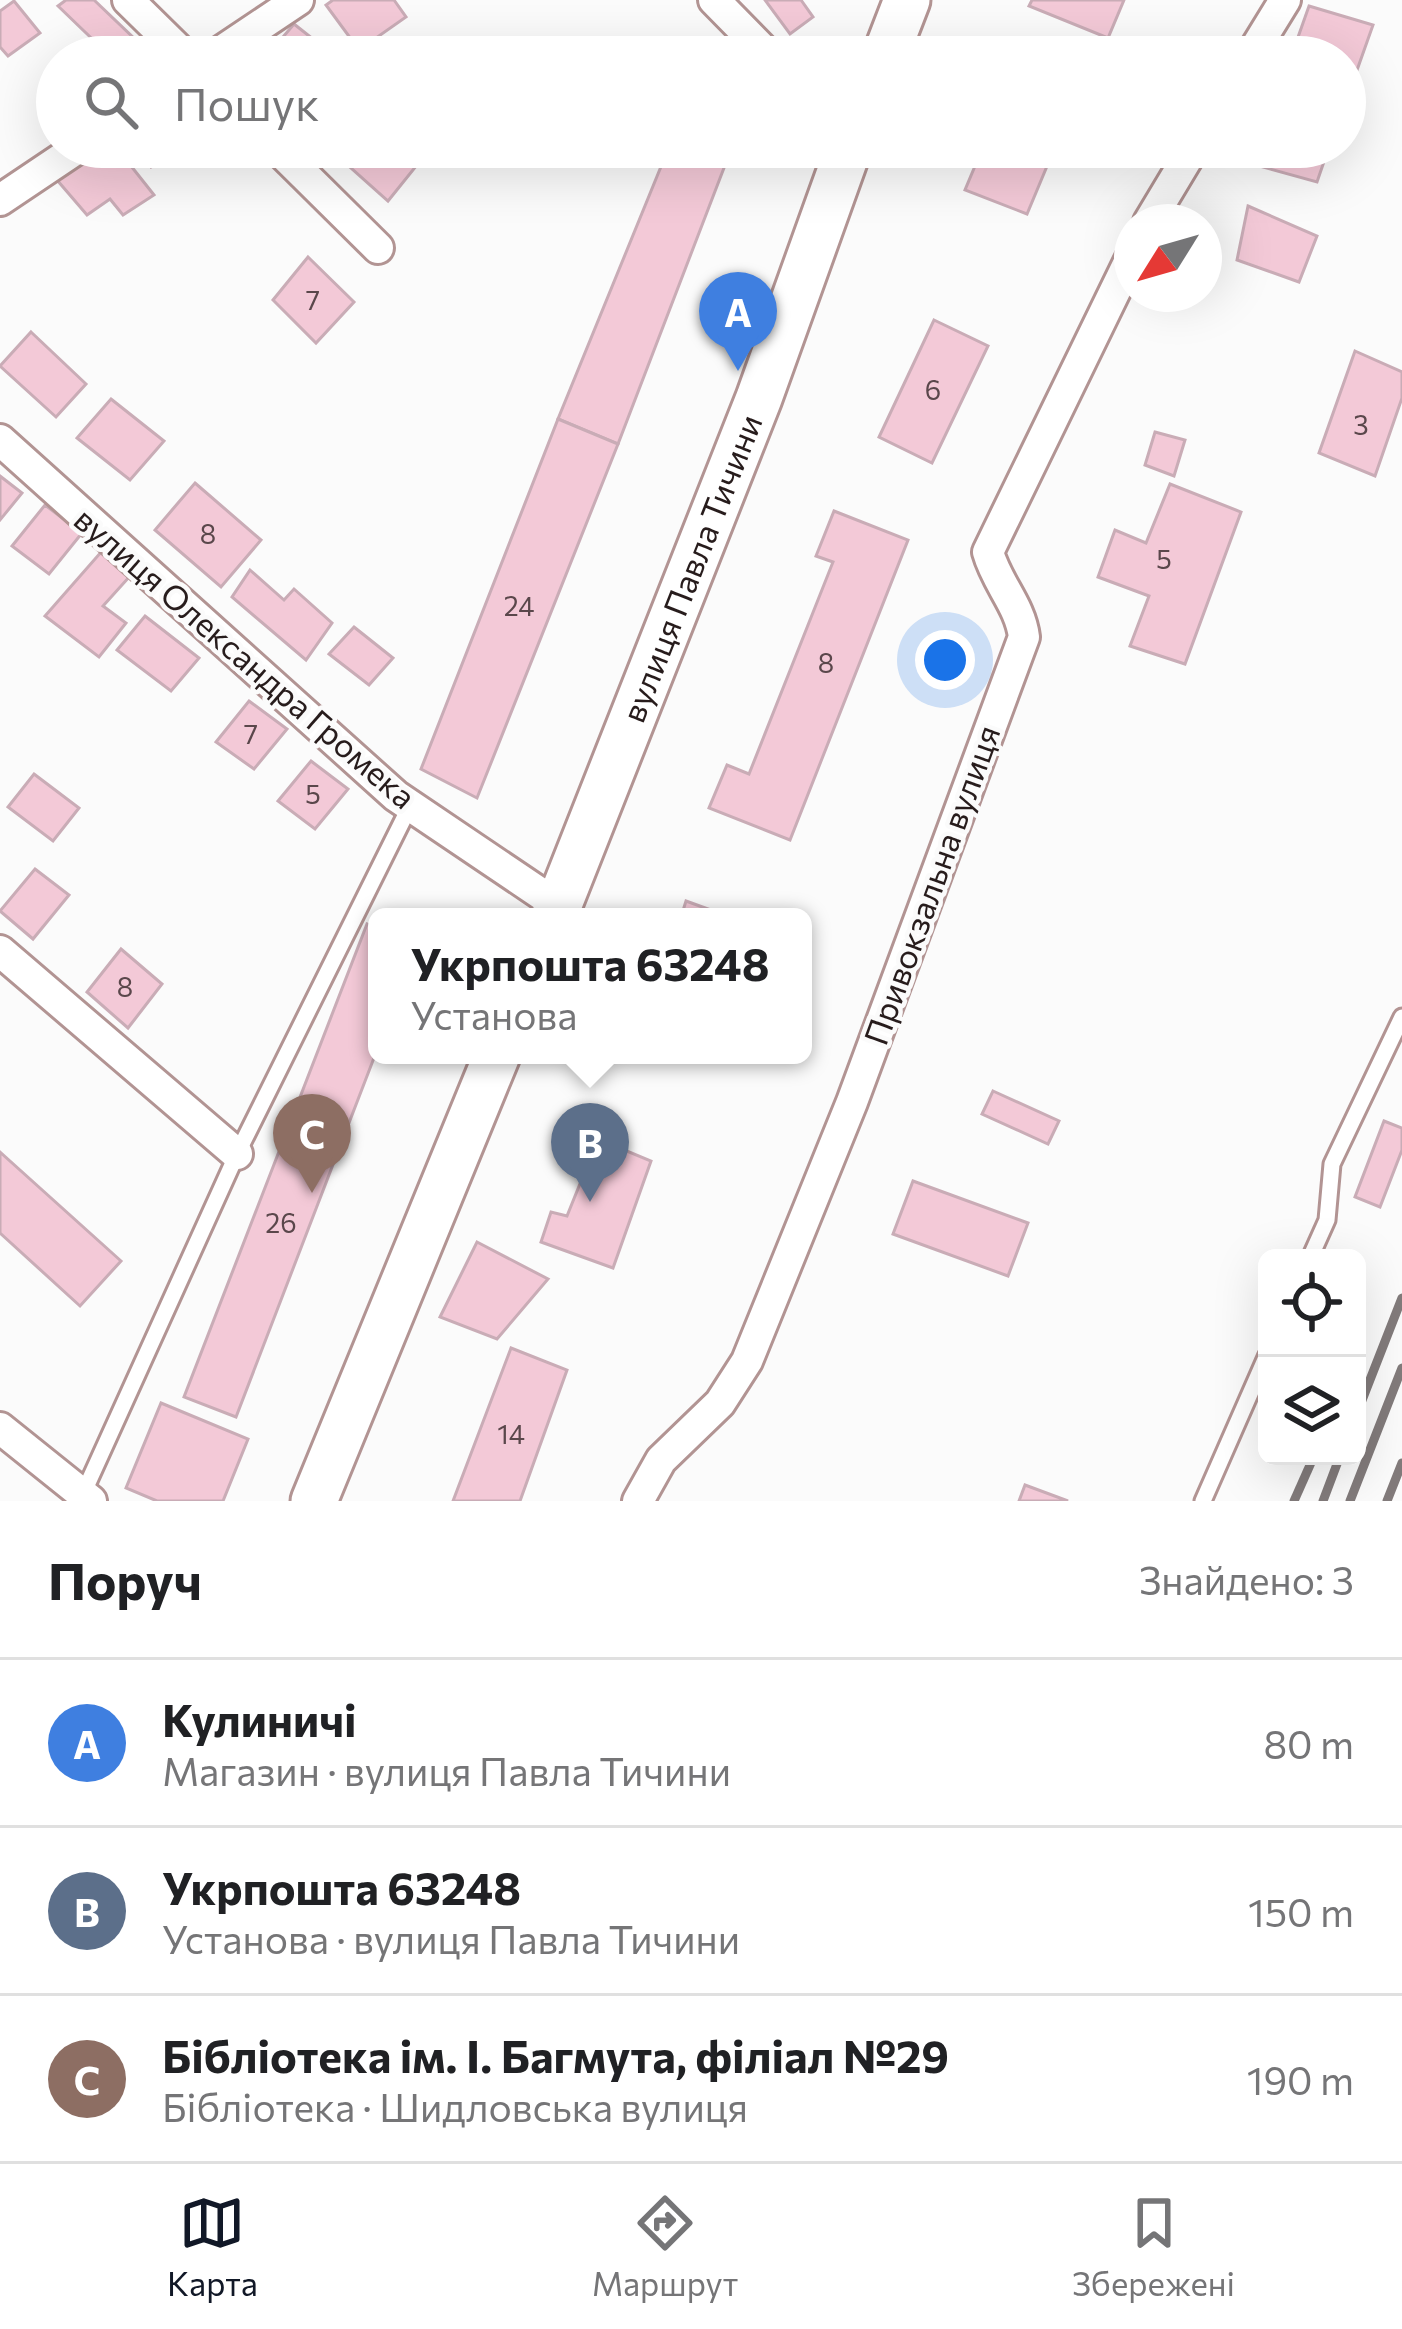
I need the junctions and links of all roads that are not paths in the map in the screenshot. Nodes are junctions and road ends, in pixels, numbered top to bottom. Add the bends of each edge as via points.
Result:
1 (128, 0) edge
2 (298, 0) edge
3 (714, 0) edge
4 (907, 0) edge
5 (1285, 0) edge
6 (164, 36) edge
7 (244, 36) edge
8 (749, 36) edge
9 (893, 36) edge
10 (1263, 36) edge
11 (48, 168) edge
12 (297, 168) edge
13 (841, 168) edge
14 (1181, 168) edge
15 (0, 200) edge
16 (1160, 204) edge
17 (378, 248) dead end
18 (1114, 293) edge
19 (0, 440) edge
20 (410, 806) junction
21 (550, 908) edge
22 (558, 908) edge
23 (0, 951) edge
24 (1402, 1016) edge
25 (493, 1064) edge
26 (237, 1154) junction
27 (1314, 1249) edge
28 (1266, 1357) edge
29 (0, 1428) edge
30 (87, 1498) edge
31 (314, 1501) edge
32 (638, 1501) edge
33 (1203, 1501) edge

1 - 6 street
2 - 7 street
3 - 8 street
4 - 9 main road
5 - 10 street
11 - 15 street
12 - 17 street
13 - 22 main road, вулиця Павла Тичини
14 - 16 street
18 - 32 street, Привокзальна вулиця via 988,552 995,579 1021,612 1024,638 852,1102 747,1361 720,1403 661,1460
19 - 20 street, вулиця Олександра Громека
20 - 21 street, вулиця Олександра Громека
20 - 26 lane
23 - 26 street
24 - 27 lane via 1332,1164 1328,1220
25 - 31 main road
26 - 30 lane
28 - 33 lane
29 - 30 street

